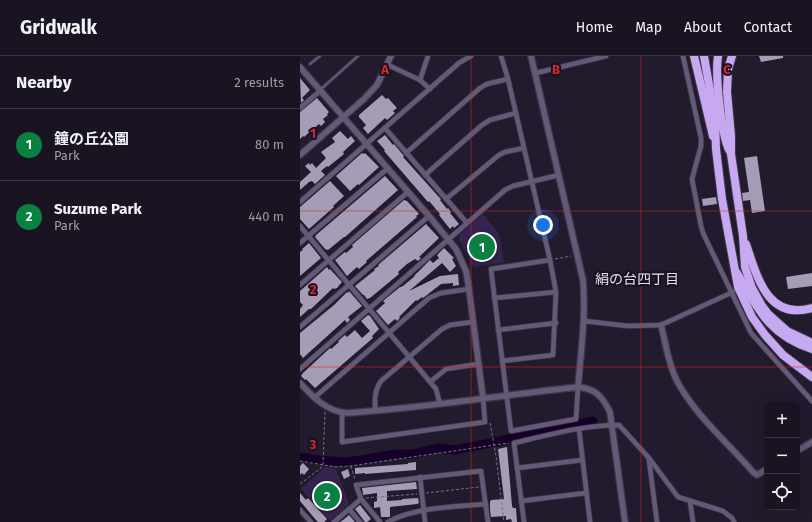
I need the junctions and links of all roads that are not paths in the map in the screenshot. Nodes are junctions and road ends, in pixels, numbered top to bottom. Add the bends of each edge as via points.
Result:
1 (320, 56) edge
2 (358, 56) edge
3 (391, 56) edge
4 (428, 56) edge
5 (471, 56) edge
6 (501, 56) edge
7 (531, 56) edge
8 (606, 56) edge
9 (683, 56) edge
10 (694, 56) edge
11 (704, 56) edge
12 (718, 56) edge
13 (732, 56) edge
14 (310, 64) dead end
15 (388, 65) junction
16 (300, 67) edge
17 (536, 73) junction
18 (508, 79) junction
19 (420, 80) junction
20 (430, 89) junction
21 (320, 91) junction
22 (300, 108) edge
23 (516, 113) junction
24 (343, 118) junction
25 (385, 128) junction
26 (367, 144) junction
27 (524, 148) junction
28 (716, 149) junction
29 (406, 152) junction
30 (731, 154) junction
31 (300, 155) edge
32 (387, 168) junction
33 (425, 175) junction
34 (560, 176) junction
35 (532, 182) junction
36 (408, 192) junction
37 (446, 199) junction
38 (300, 202) edge
39 (429, 216) junction
40 (467, 223) junction
41 (300, 226) edge
42 (308, 236) junction
43 (743, 236) junction
44 (449, 240) junction
45 (300, 243) edge
46 (329, 260) junction
47 (550, 260) junction
48 (733, 265) junction
49 (349, 284) junction
50 (300, 286) edge
51 (469, 289) junction
52 (556, 292) junction
53 (733, 292) junction
54 (494, 298) junction
55 (812, 308) edge
56 (370, 309) junction
57 (584, 321) junction
58 (473, 322) junction
59 (556, 323) junction
60 (661, 325) junction
61 (300, 327) edge
62 (498, 330) junction
63 (390, 333) junction
64 (812, 343) edge
65 (812, 349) edge
66 (410, 358) junction
67 (502, 361) junction
68 (478, 364) junction
69 (300, 369) edge
70 (812, 377) edge
71 (430, 382) junction
72 (300, 383) edge
73 (578, 387) junction
74 (506, 395) junction
75 (314, 398) junction
76 (482, 398) junction
77 (811, 398) edge
78 (440, 404) junction
79 (375, 411) junction
80 (342, 413) junction
81 (613, 425) junction
82 (580, 429) junction
83 (812, 442) edge
84 (800, 449) edge
85 (649, 458) junction
86 (582, 460) junction
87 (517, 468) junction
88 (764, 471) edge
89 (420, 477) junction
90 (586, 493) junction
91 (361, 499) junction
92 (521, 501) junction
93 (690, 501) junction
94 (486, 504) junction
95 (349, 509) junction
96 (300, 510) edge
97 (423, 511) junction
98 (310, 522) edge
99 (334, 522) edge
100 (360, 522) edge
101 (380, 522) edge
102 (388, 522) edge
103 (425, 522) edge
104 (488, 522) edge
105 (524, 522) edge
106 (590, 522) edge
107 (625, 522) edge
108 (656, 522) edge
109 (693, 522) edge
110 (734, 522) edge

1 - 14 lane
2 - 21 lane
3 - 15 street
4 - 19 street
5 - 20 street via 459,63
6 - 18 street
7 - 17 street
8 - 17 street
9 - 53 street via 701,138 692,180 701,226
10 - 28 highway
11 - 28 highway via 715,119
12 - 30 highway via 724,139
13 - 30 highway via 726,78
15 - 19 street
15 - 24 street via 377,85
16 - 21 street
17 - 34 street
18 - 23 street
18 - 29 street via 480,88
19 - 20 street
20 - 25 street
21 - 22 street
21 - 24 street
23 - 27 street
23 - 33 street via 490,120 482,125
24 - 26 street
24 - 31 street
25 - 26 street
25 - 29 street
26 - 32 street
26 - 38 street
27 - 35 street
27 - 37 street via 499,155
28 - 48 highway
29 - 33 street
30 - 43 highway
32 - 36 street
32 - 42 street
33 - 37 street
34 - 35 street
34 - 57 street via 583,280
35 - 40 street via 505,190
35 - 47 street
36 - 39 street
36 - 46 street
37 - 40 street
39 - 44 street
39 - 49 street
40 - 44 street
41 - 42 street
42 - 45 street
42 - 46 street
43 - 55 highway via 764,292 778,305 786,308
43 - 64 highway via 745,267 762,306 781,326
44 - 51 street via 466,271
44 - 56 street
46 - 49 street
46 - 50 street
47 - 52 street
47 - 54 street via 491,269
48 - 65 highway via 766,320 788,338
48 - 70 highway via 738,287 752,318 783,355
49 - 56 street
49 - 61 street
51 - 58 street
51 - 63 street via 435,295
52 - 54 street
52 - 59 street
53 - 60 street
53 - 77 street via 751,333
54 - 62 street
56 - 63 street
56 - 69 street
57 - 60 street via 628,326
57 - 73 street
58 - 66 street via 446,327
58 - 68 street
59 - 62 street
59 - 67 street via 553,355
60 - 88 street via 671,366 687,396 753,472 757,475
62 - 67 street
63 - 66 street
63 - 75 street
66 - 71 street
66 - 79 street via 377,387
67 - 74 street
68 - 71 street via 446,369
68 - 76 street
71 - 78 street via 436,389
72 - 75 street
73 - 74 street
73 - 74 street via 576,419 511,431
73 - 81 street via 590,388 597,393 605,402
74 - 76 street
75 - 80 street
76 - 78 street
76 - 80 street via 485,422 342,442
78 - 79 street
79 - 80 street
81 - 82 street
81 - 85 street via 619,425
81 - 107 street
82 - 86 street
82 - 87 street via 514,443
83 - 84 street
85 - 93 street via 678,497
85 - 108 street
86 - 87 street
86 - 90 street
87 - 92 street
89 - 91 street via 356,485
89 - 94 street via 481,471
89 - 97 street
90 - 92 street
90 - 106 street
91 - 95 street
91 - 101 street
92 - 105 street
93 - 109 street
93 - 110 street via 722,511
94 - 97 street
94 - 104 street
95 - 99 street
95 - 100 street
96 - 98 street
97 - 102 street via 409,513
97 - 103 street

